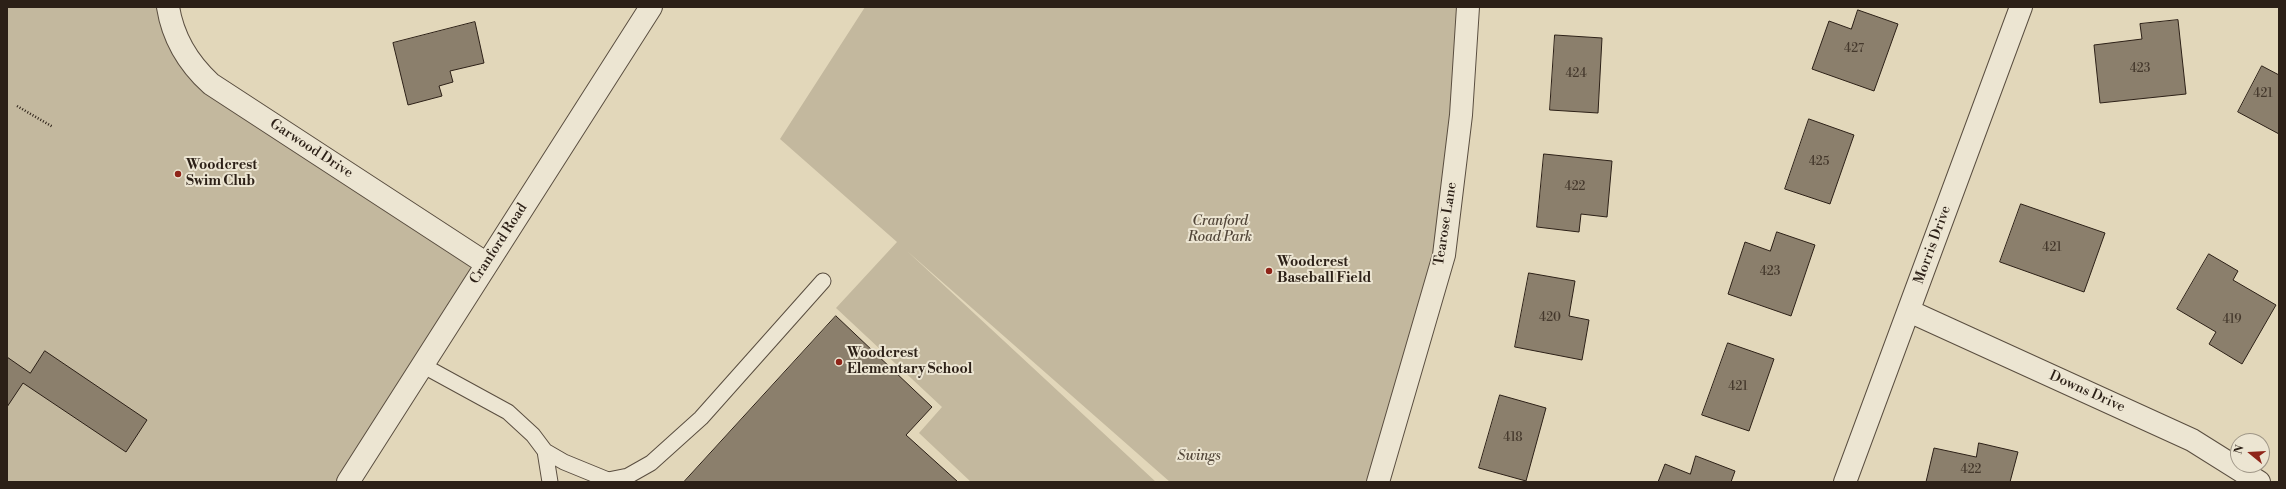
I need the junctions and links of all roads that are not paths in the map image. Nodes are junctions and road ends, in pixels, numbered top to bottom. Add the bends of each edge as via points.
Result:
1 (168, 7) edge
2 (652, 7) edge
3 (1468, 7) edge
4 (2021, 7) edge
5 (487, 264) junction
6 (823, 281) dead end
7 (1909, 311) junction
8 (422, 365) junction
9 (545, 451) junction
10 (348, 482) edge
11 (550, 482) edge
12 (1378, 482) edge
13 (1845, 482) edge
14 (2259, 482) edge

1 - 5 street, Garwood Drive via 179,44 196,69 211,84
2 - 5 street, Cranford Road
3 - 12 street, Tearose Lane via 1461,115 1444,255
4 - 7 street, Morris Drive
5 - 8 street, Cranford Road
6 - 9 lane via 701,418 651,463 628,476 608,480
7 - 13 street, Morris Drive
7 - 14 street, Downs Drive via 2192,440
8 - 9 lane via 508,412 533,435
8 - 10 street, Cranford Road
9 - 11 lane

